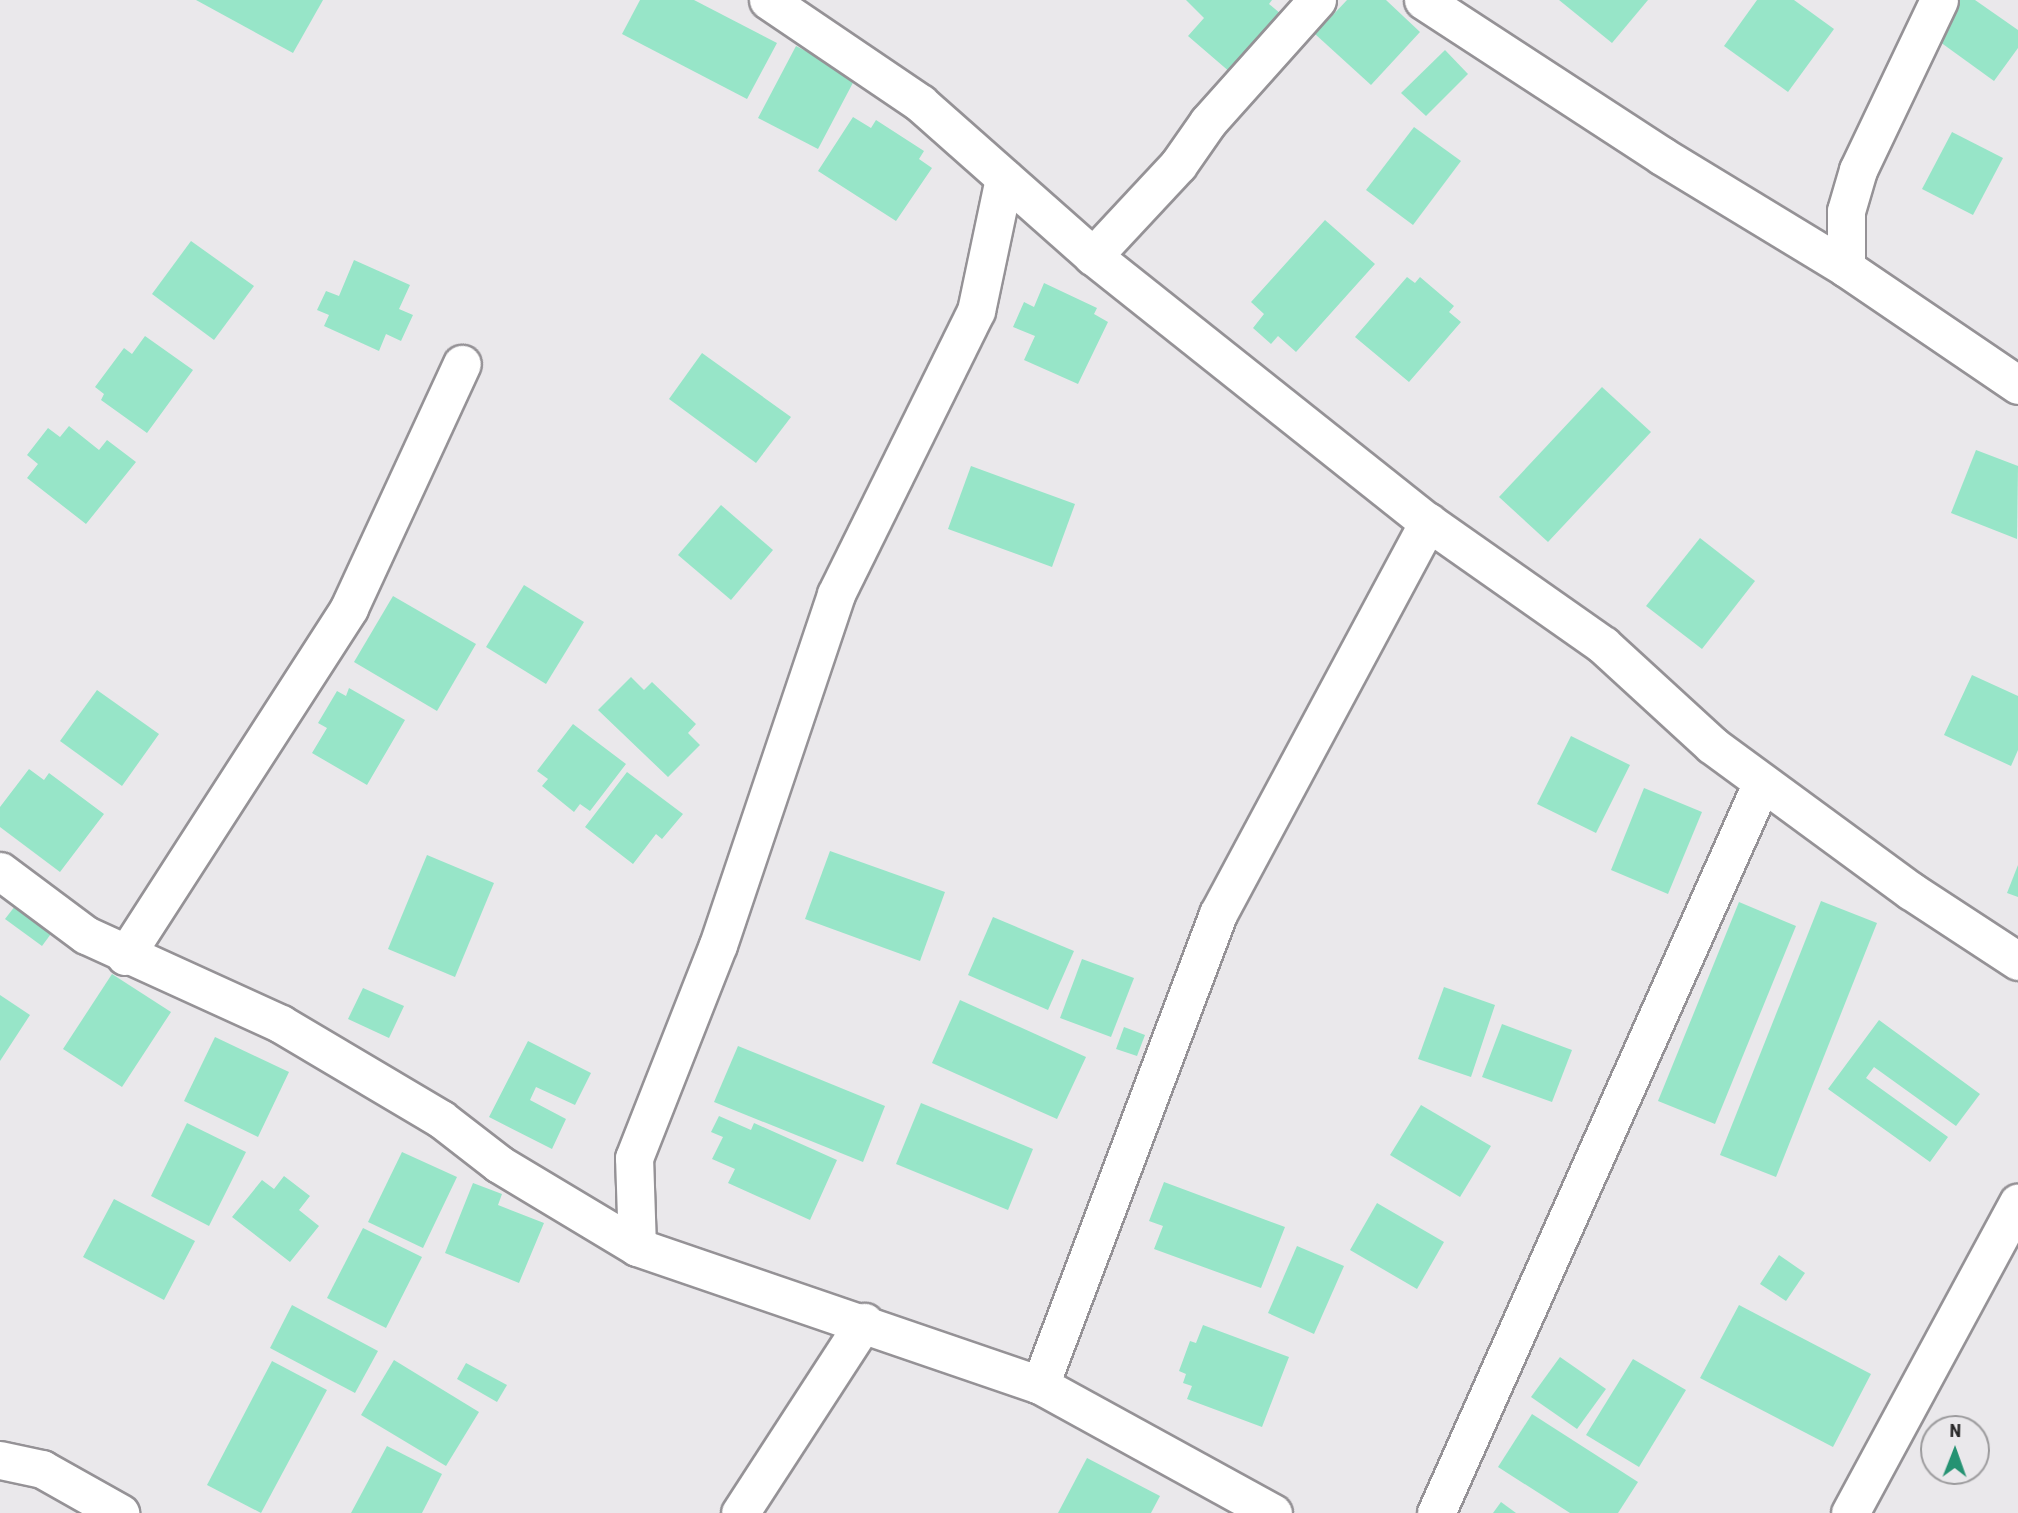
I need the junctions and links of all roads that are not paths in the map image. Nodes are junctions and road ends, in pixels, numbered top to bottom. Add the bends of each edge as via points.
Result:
1 (768, 0) edge
2 (1317, 0) edge
3 (1423, 0) edge
4 (1939, 0) edge
5 (1004, 178) junction
6 (1093, 256) junction
7 (1846, 268) junction
8 (462, 364) dead end
9 (2018, 385) edge
10 (1428, 522) junction
11 (1762, 782) junction
12 (0, 871) edge
13 (125, 956) junction
14 (2018, 961) edge
15 (2018, 1202) edge
16 (637, 1247) junction
17 (864, 1322) junction
18 (1040, 1385) junction
19 (0, 1460) edge
20 (1253, 1508) edge
21 (120, 1513) edge
22 (740, 1513) edge
23 (1436, 1513) edge
24 (1850, 1513) edge

1 - 5 street via 920,103
2 - 6 street via 1208,122 1178,165
3 - 7 street via 1662,156
4 - 7 street via 1858,170 1846,211
5 - 6 street
5 - 16 street via 976,311 835,594 718,944 634,1158
6 - 10 street
7 - 9 street
8 - 13 street via 349,608
10 - 11 street via 1602,645 1712,745
10 - 18 street via 1218,914
11 - 14 street via 1911,891
11 - 23 street
12 - 13 street via 86,935
13 - 16 street via 281,1024 441,1119 499,1164
15 - 24 street
16 - 17 street
17 - 18 street
17 - 22 street
18 - 20 street
19 - 21 street via 42,1469

